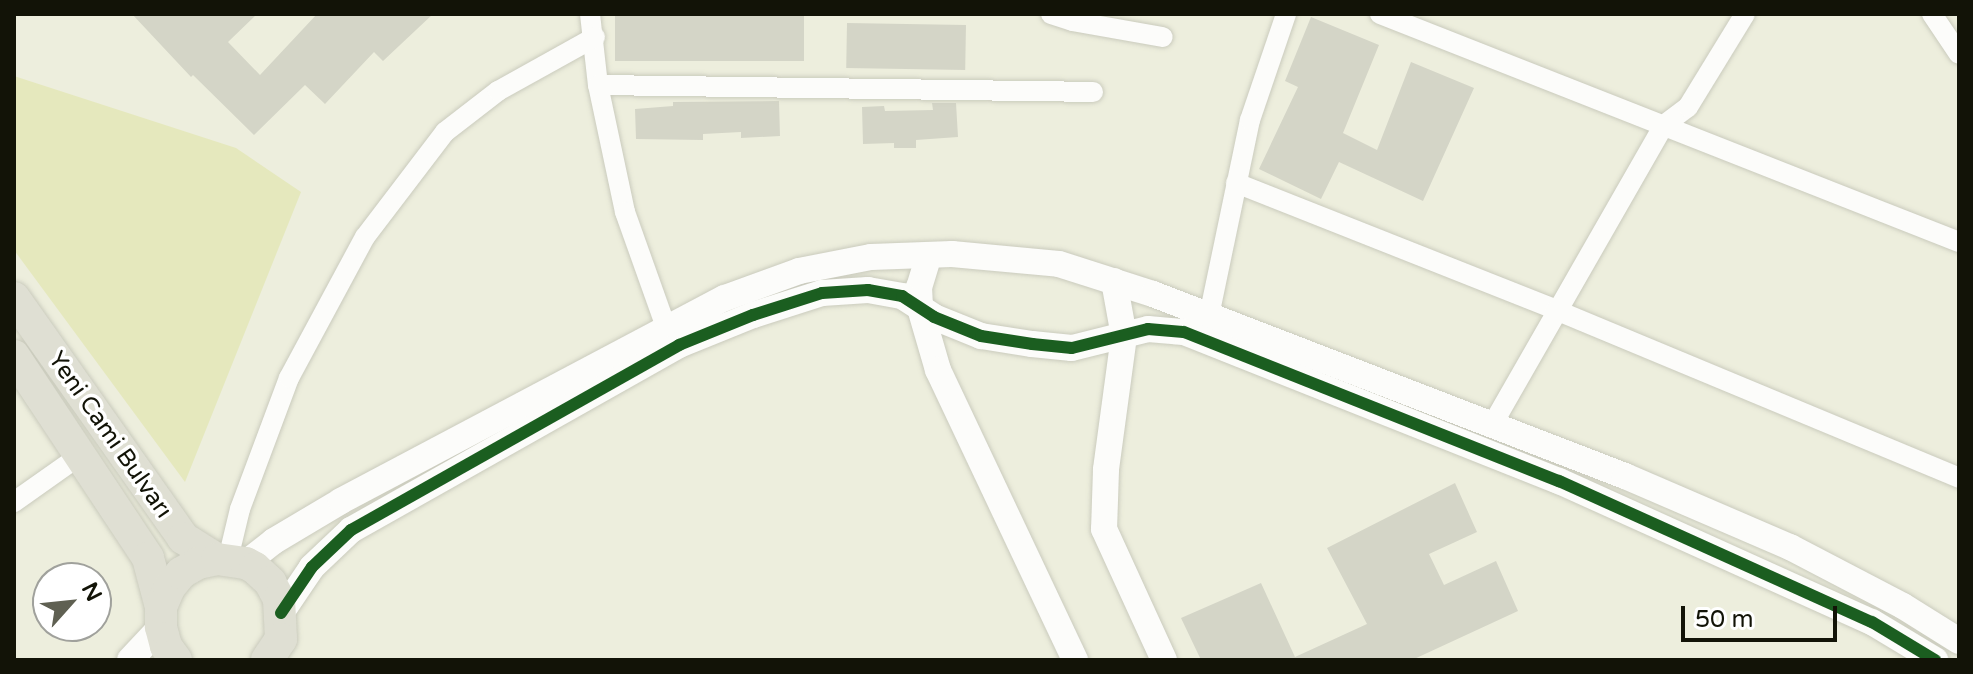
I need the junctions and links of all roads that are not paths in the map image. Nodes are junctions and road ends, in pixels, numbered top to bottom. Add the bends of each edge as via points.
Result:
1 (590, 14) edge
2 (1051, 14) edge
3 (1286, 14) edge
4 (1380, 14) edge
5 (1745, 14) edge
6 (1932, 14) edge
7 (1428, 23) edge
8 (595, 37) junction
9 (1163, 37) dead end
10 (1959, 54) edge
11 (598, 85) junction
12 (1093, 92) dead end
13 (1664, 125) junction
14 (1236, 183) junction
15 (1959, 242) edge
16 (929, 255) junction
17 (1114, 281) junction
18 (14, 298) edge
19 (920, 308) junction
20 (1556, 310) junction
21 (1209, 316) junction
22 (666, 327) junction
23 (1124, 336) junction
24 (14, 356) edge
25 (1491, 427) junction
26 (82, 454) junction
27 (1959, 478) edge
28 (14, 502) edge
29 (230, 560) junction
30 (282, 616) junction
31 (161, 617) junction
32 (1959, 641) edge
33 (1925, 656) edge
34 (130, 660) edge
35 (176, 660) edge
36 (267, 660) edge
37 (300, 660) edge
38 (1075, 660) edge
39 (1164, 660) edge

1 - 8 street
2 - 9 street
3 - 14 street via 1250,120
4 - 7 street
5 - 13 street via 1688,107
6 - 10 street
7 - 13 street
8 - 11 street
8 - 29 street via 498,91 445,132 365,237 289,378 240,509
11 - 12 street
11 - 22 street via 625,212
13 - 15 street
13 - 20 street
14 - 20 street
14 - 21 street
16 - 17 street via 1059,264
16 - 19 street via 919,287
16 - 22 street via 871,257 799,271
17 - 21 street
17 - 23 street
18 - 29 main road, Yeni Cami Bulvarı via 183,538
19 - 23 street via 981,336 1032,344 1072,348
19 - 30 street via 902,296 868,290 822,293 679,345 351,530 312,567
19 - 38 street via 938,370
20 - 25 street
20 - 27 street
21 - 25 street
22 - 29 street
23 - 33 street via 1148,329 1184,332 1559,481 1872,622
23 - 39 street via 1106,470 1104,529
24 - 26 main road, Yeni Cami Bulvarı
25 - 32 street via 1625,476 1790,547
26 - 28 street
26 - 31 main road, Yeni Cami Bulvarı via 148,558
29 - 30 main road, Yeni Cami Bulvarı via 270,582
29 - 31 main road via 198,563 181,573 169,588
30 - 36 main road via 281,639
30 - 37 main road
31 - 34 street
31 - 35 main road, Yeni Cami Bulvarı via 166,646

